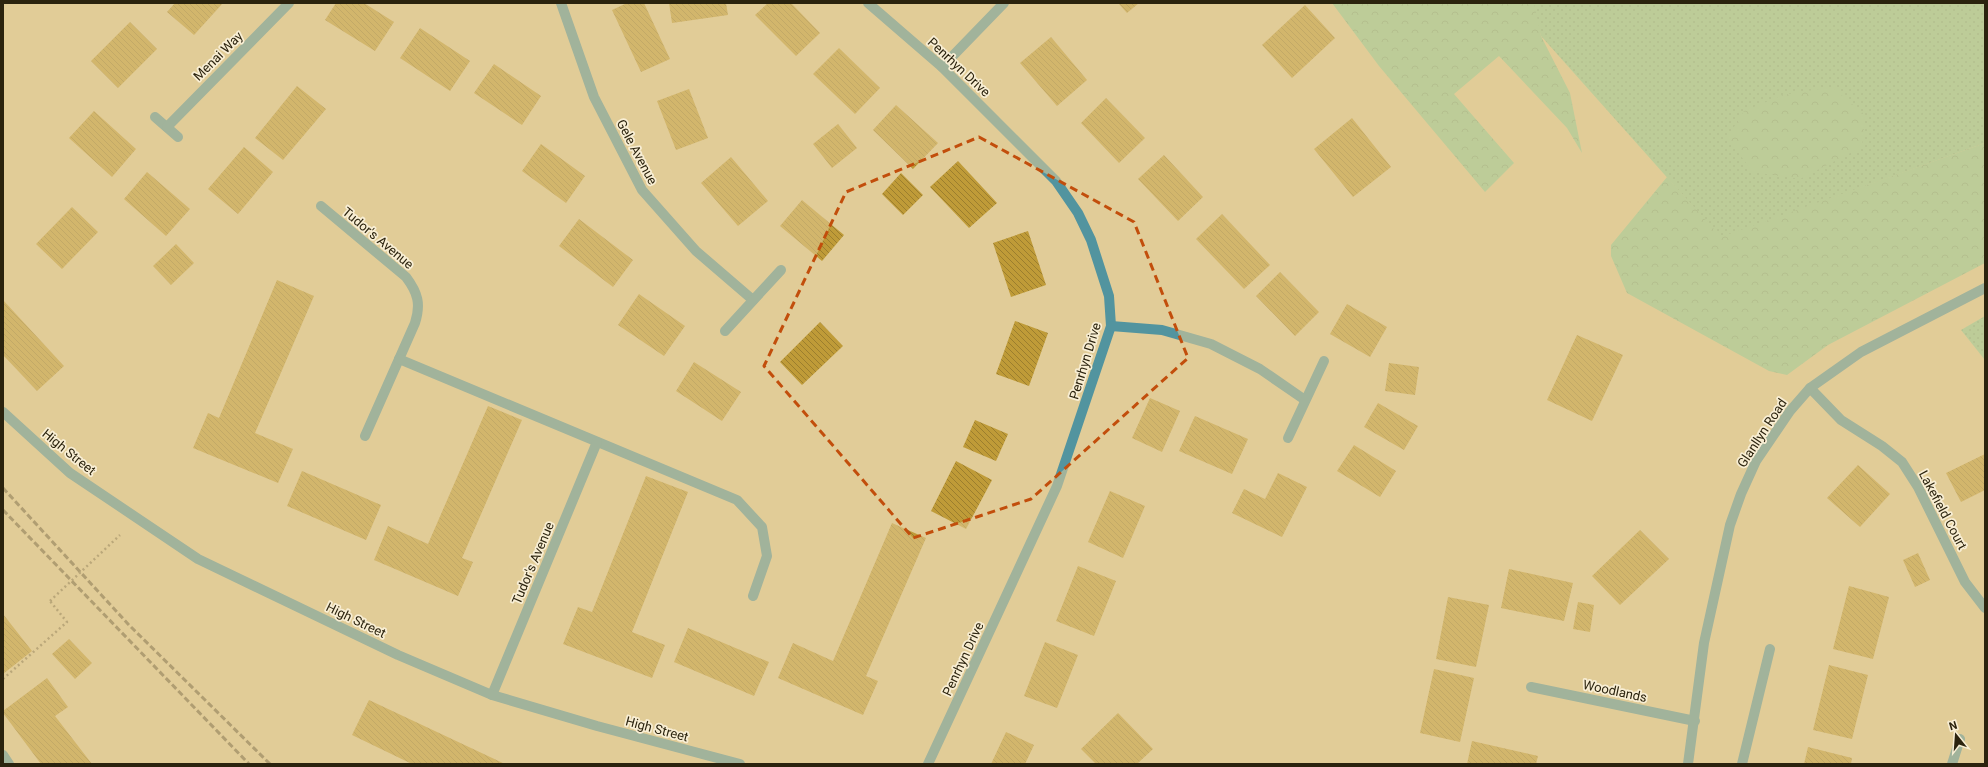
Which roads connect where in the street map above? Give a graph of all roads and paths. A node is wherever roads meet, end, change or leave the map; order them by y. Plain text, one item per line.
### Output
1 (288, 3) edge
2 (561, 3) edge
3 (868, 3) edge
4 (1004, 3) edge
5 (942, 67) junction
6 (155, 117) dead end
7 (167, 127) junction
8 (178, 137) dead end
9 (321, 206) dead end
10 (781, 270) dead end
11 (1985, 288) edge
12 (753, 300) junction
13 (1111, 326) junction
14 (725, 330) dead end
15 (399, 359) junction
16 (1324, 361) dead end
17 (1810, 388) junction
18 (1306, 400) junction
19 (3, 412) edge
20 (365, 436) dead end
21 (1288, 438) dead end
22 (597, 442) junction
23 (120, 535) dead end
24 (753, 596) dead end
25 (1985, 608) edge
26 (1770, 650) dead end
27 (3, 679) edge
28 (1531, 687) dead end
29 (492, 695) junction
30 (1694, 721) junction
31 (1960, 739) dead end
32 (3, 756) edge
33 (9, 764) edge
34 (740, 764) edge
35 (928, 764) edge
36 (1688, 764) edge
37 (1742, 764) edge
38 (1952, 764) edge

1 - 7 street, Menai Way
2 - 12 street, Gele Avenue
3 - 5 street, Penrhyn Drive
4 - 5 street
5 - 13 street, Penrhyn Drive
6 - 7 street
7 - 8 street
9 - 15 street, Tudor's Avenue
10 - 12 street
11 - 17 street, Glanllyn Road
12 - 14 street
13 - 18 street
13 - 35 street, Penrhyn Drive
15 - 20 street, Tudor's Avenue
15 - 22 street
16 - 18 street
17 - 25 street, Lakefield Court
17 - 30 street, Glanllyn Road
18 - 21 street
19 - 29 street, High Street
22 - 24 street
22 - 29 street, Tudor's Avenue
23 - 27 path, bridge
26 - 37 street
28 - 30 street, Woodlands
29 - 34 street, High Street
30 - 36 street, Glanllyn Road
31 - 38 street
32 - 33 street

